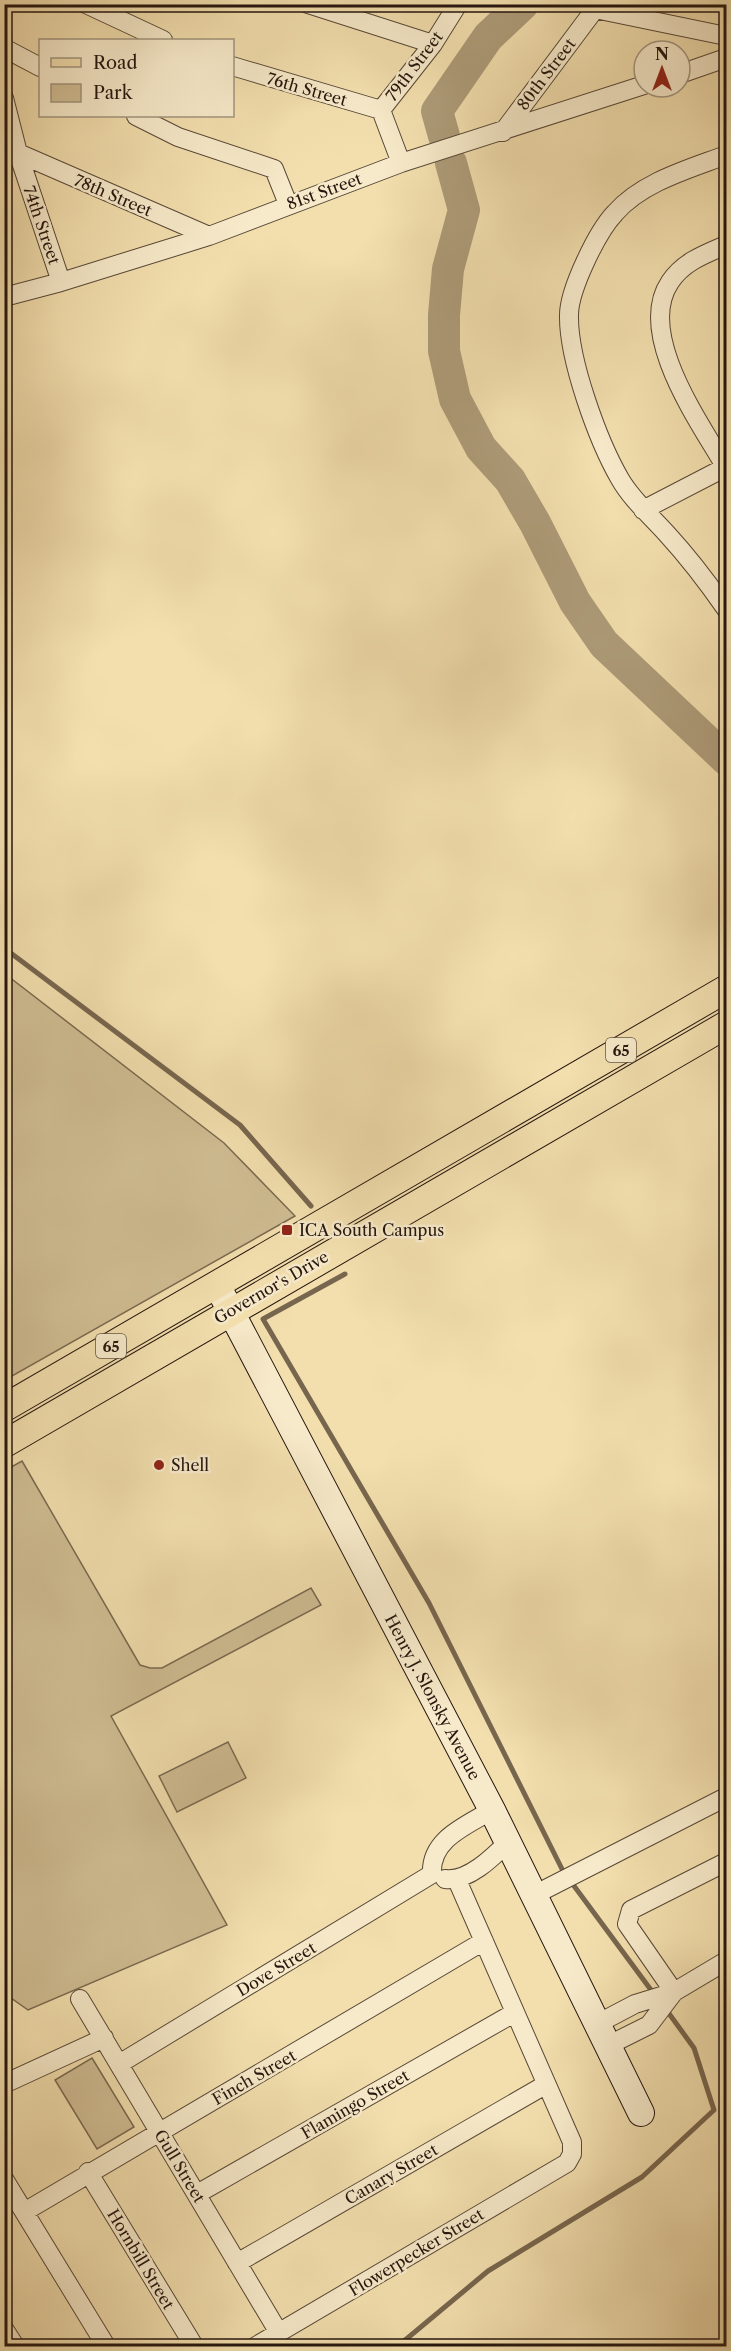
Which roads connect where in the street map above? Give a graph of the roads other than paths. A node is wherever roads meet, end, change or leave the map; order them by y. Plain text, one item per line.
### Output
1 (86, 4) edge
2 (308, 4) edge
3 (458, 4) edge
4 (726, 36) edge
5 (161, 39) edge
6 (433, 44) junction
7 (4, 48) edge
8 (726, 58) edge
9 (39, 66) edge
10 (234, 67) edge
11 (692, 70) edge
12 (632, 90) edge
13 (4, 98) edge
14 (381, 110) junction
15 (138, 117) edge
16 (503, 132) junction
17 (18, 153) junction
18 (726, 155) edge
19 (401, 163) junction
20 (288, 204) junction
21 (209, 236) junction
22 (726, 245) edge
23 (61, 282) junction
24 (4, 297) edge
25 (726, 468) edge
26 (643, 510) junction
27 (726, 609) edge
28 (726, 989) edge
29 (726, 1025) edge
30 (217, 1285) junction
31 (231, 1311) junction
32 (4, 1408) edge
33 (4, 1444) edge
34 (726, 1797) edge
35 (492, 1810) junction
36 (508, 1842) junction
37 (726, 1862) edge
38 (432, 1874) junction
39 (457, 1880) junction
40 (534, 1895) junction
41 (484, 1941) junction
42 (726, 1961) edge
43 (674, 1992) junction
44 (80, 1999) dead end
45 (514, 2013) junction
46 (602, 2035) junction
47 (104, 2038) junction
48 (119, 2064) junction
49 (4, 2084) edge
50 (545, 2085) junction
51 (641, 2113) dead end
52 (160, 2132) junction
53 (88, 2172) junction
54 (4, 2179) edge
55 (197, 2194) junction
56 (24, 2212) junction
57 (237, 2263) junction
58 (4, 2329) edge
59 (279, 2333) junction
60 (15, 2346) edge
61 (106, 2346) edge
62 (194, 2346) edge
63 (256, 2346) edge

1 - 5 street
2 - 6 street
3 - 6 street, 79th Street
4 - 16 street, 80th Street
6 - 14 street, 79th Street
7 - 9 street
8 - 11 street
10 - 14 street, 76th Street
12 - 16 street, 81st Street
13 - 17 street, 74th Street
14 - 19 street, 79th Street
15 - 20 street
16 - 19 street, 81st Street
17 - 21 street, 78th Street
17 - 23 street, 74th Street
18 - 26 street
19 - 20 street, 81st Street
20 - 21 street, 81st Street
21 - 23 street, 81st Street
22 - 25 street
23 - 24 street, 81st Street
25 - 26 street
26 - 27 street
28 - 30 main road, Governor's Drive / 65
29 - 31 main road, Governor's Drive / 65
30 - 31 street, Henry J. Slonsky Avenue
30 - 32 main road, Governor's Drive / 65
31 - 33 main road, Governor's Drive / 65
31 - 35 street, Henry J. Slonsky Avenue
34 - 40 street
35 - 36 street, Henry J. Slonsky Avenue
35 - 38 street
36 - 39 street
36 - 40 street, Henry J. Slonsky Avenue
37 - 43 street
38 - 39 street
38 - 48 street, Dove Street
39 - 41 street
40 - 46 street, Henry J. Slonsky Avenue
41 - 45 street
41 - 52 street, Finch Street
42 - 43 street
43 - 46 street
43 - 46 street
44 - 47 street, Gull Street
45 - 50 street
45 - 55 street, Flamingo Street
46 - 51 street, Henry J. Slonsky Avenue
47 - 48 street, Gull Street
47 - 49 street
48 - 52 street, Gull Street
50 - 57 street, Canary Street
50 - 59 street, Flowerpecker Street
52 - 53 street, Finch Street
52 - 55 street, Gull Street
53 - 56 street, Finch Street
53 - 62 street, Hornbill Street
54 - 56 street
55 - 57 street, Gull Street
56 - 61 street
57 - 59 street, Gull Street
58 - 60 street
59 - 63 street, Flowerpecker Street

